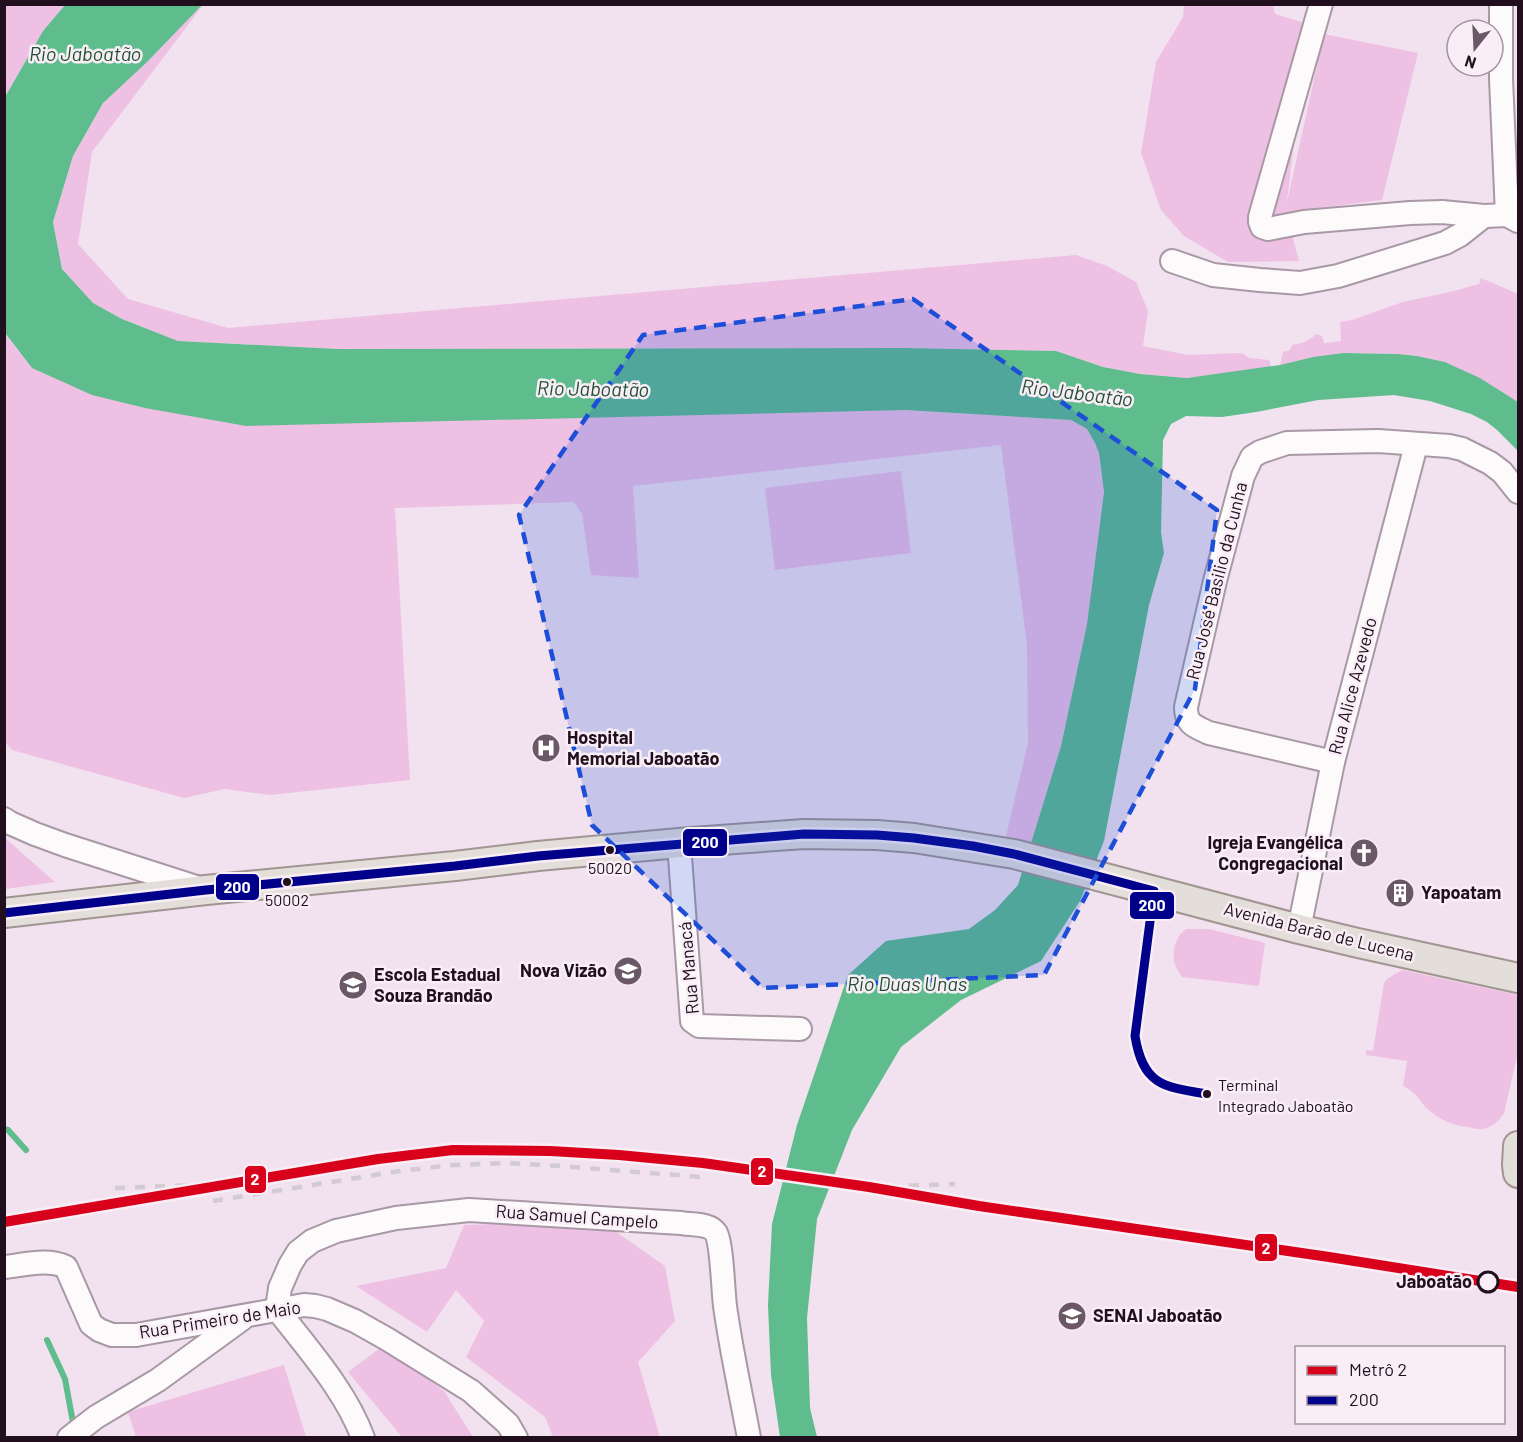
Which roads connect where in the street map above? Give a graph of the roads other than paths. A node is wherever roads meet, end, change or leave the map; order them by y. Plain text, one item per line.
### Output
1 (1322, 4) edge
2 (1501, 4) edge
3 (1503, 217) edge
4 (1172, 261) dead end
5 (1416, 445) junction
6 (1518, 492) edge
7 (1334, 762) junction
8 (4, 819) edge
9 (679, 843) junction
10 (206, 890) junction
11 (4, 913) edge
12 (1299, 929) junction
13 (1518, 978) edge
14 (800, 1029) dead end
15 (1518, 1146) edge
16 (1518, 1173) edge
17 (4, 1268) edge
18 (277, 1309) junction
19 (248, 1314) junction
20 (69, 1437) edge
21 (363, 1437) edge
22 (516, 1437) edge
23 (749, 1437) edge

1 - 3 street
2 - 3 street
3 - 4 street
5 - 6 street
5 - 7 street, Rua Alice Azevedo
5 - 7 street, Rua José Basilio da Cunha
7 - 12 street, Rua Alice Azevedo
8 - 10 street
9 - 10 main road, Avenida Barão de Lucena
9 - 12 main road, Avenida Barão de Lucena
9 - 14 street, Rua Manacá
10 - 11 main road, Avenida Barão de Lucena
12 - 13 main road, Avenida Barão de Lucena
15 - 16 main road
17 - 19 street, Rua Primeiro de Maio
18 - 19 street, Rua Primeiro de Maio
18 - 21 street
18 - 22 street, Rua Primeiro de Maio
18 - 23 street, Rua Samuel Campelo
19 - 20 street

